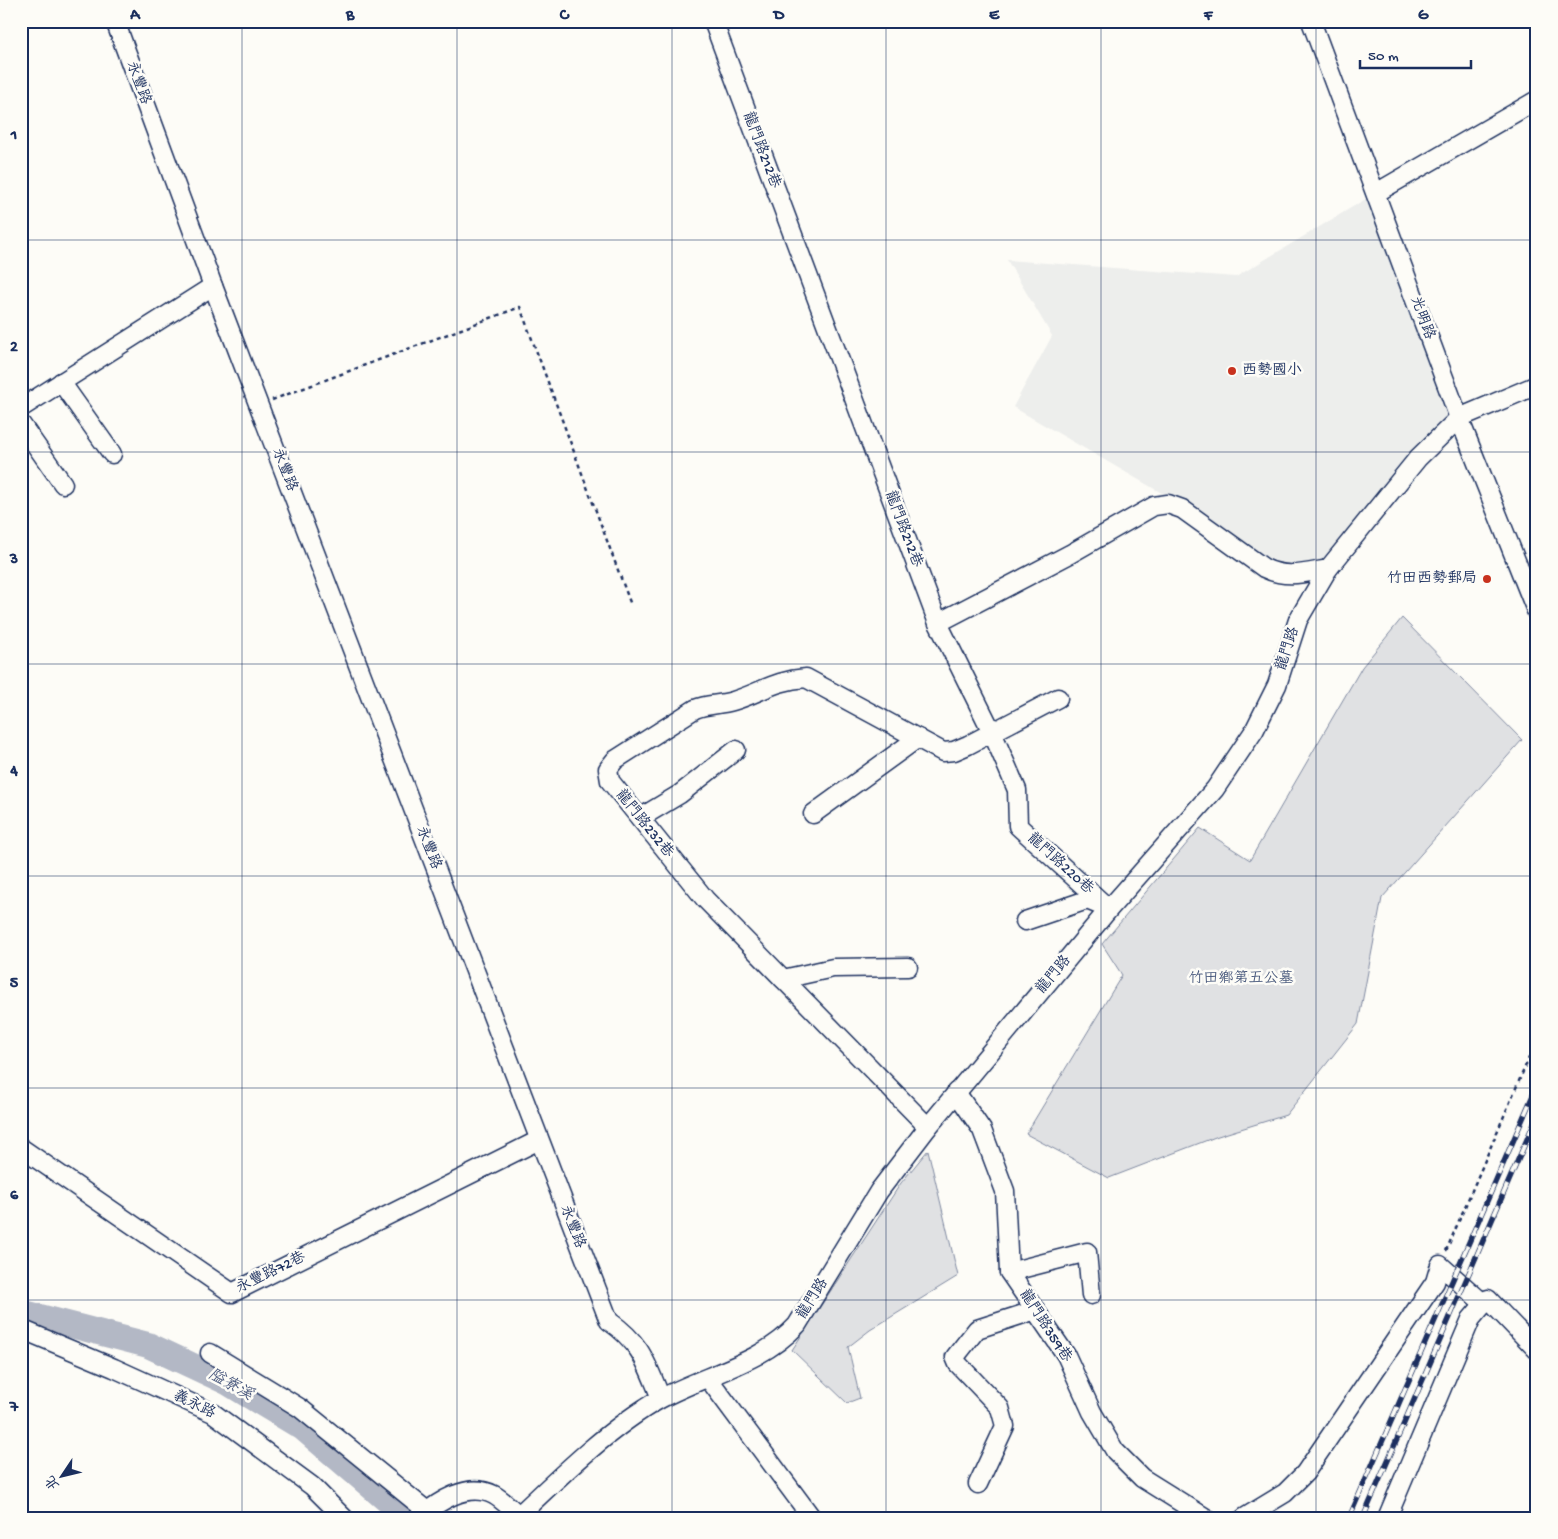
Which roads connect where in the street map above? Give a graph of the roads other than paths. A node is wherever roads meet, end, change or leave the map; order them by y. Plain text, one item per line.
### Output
1 (115, 21) edge
2 (713, 21) edge
3 (1311, 21) edge
4 (1537, 100) edge
5 (1376, 193) junction
6 (213, 286) junction
7 (61, 382) junction
8 (1537, 385) edge
9 (21, 408) edge
10 (1459, 418) junction
11 (21, 424) edge
12 (112, 454) dead end
13 (63, 484) dead end
14 (1328, 570) junction
15 (1537, 613) edge
16 (938, 623) junction
17 (1058, 698) dead end
18 (992, 732) junction
19 (918, 738) junction
20 (736, 750) dead end
21 (813, 814) dead end
22 (640, 818) junction
23 (1110, 909) junction
24 (1026, 921) dead end
25 (908, 967) dead end
26 (783, 979) junction
27 (956, 1092) junction
28 (928, 1127) junction
29 (539, 1140) junction
30 (21, 1148) edge
31 (1009, 1272) junction
32 (1091, 1295) dead end
33 (1483, 1303) junction
34 (1036, 1310) junction
35 (21, 1329) edge
36 (1537, 1350) edge
37 (210, 1352) dead end
38 (708, 1378) junction
39 (661, 1398) junction
40 (978, 1484) dead end
41 (424, 1516) edge
42 (517, 1516) edge
43 (344, 1518) edge
44 (812, 1518) edge
45 (1206, 1518) edge
46 (1244, 1518) edge
47 (1387, 1518) edge

1 - 6 street, 永豐路
2 - 16 street, 龍門路212巷
3 - 5 street, 光明路
4 - 5 street
5 - 10 street, 光明路
6 - 7 street
6 - 29 street, 永豐路
7 - 9 street
7 - 12 street
8 - 10 street, 龍門路
10 - 14 street, 龍門路
10 - 15 street, 光明路
11 - 13 street
14 - 16 street
14 - 23 street, 龍門路
16 - 18 street, 龍門路220巷
17 - 18 street
18 - 19 street
18 - 23 street, 龍門路220巷
19 - 21 street
19 - 22 street, 龍門路232巷
20 - 22 street
22 - 26 street, 龍門路232巷
23 - 24 street
23 - 27 street, 龍門路
25 - 26 street
26 - 28 street, 龍門路232巷
27 - 28 street, 龍門路
27 - 31 street
28 - 38 street, 龍門路
29 - 30 street, 永豐路72巷
29 - 39 street, 永豐路
31 - 32 street
31 - 34 street, 龍門路359巷
33 - 36 street
33 - 46 street
33 - 47 street
34 - 40 street
34 - 45 street, 龍門路359巷
35 - 43 street, 義永路
37 - 41 street
38 - 39 street, 龍門路
38 - 44 street
39 - 42 street, 龍門路
41 - 42 street

